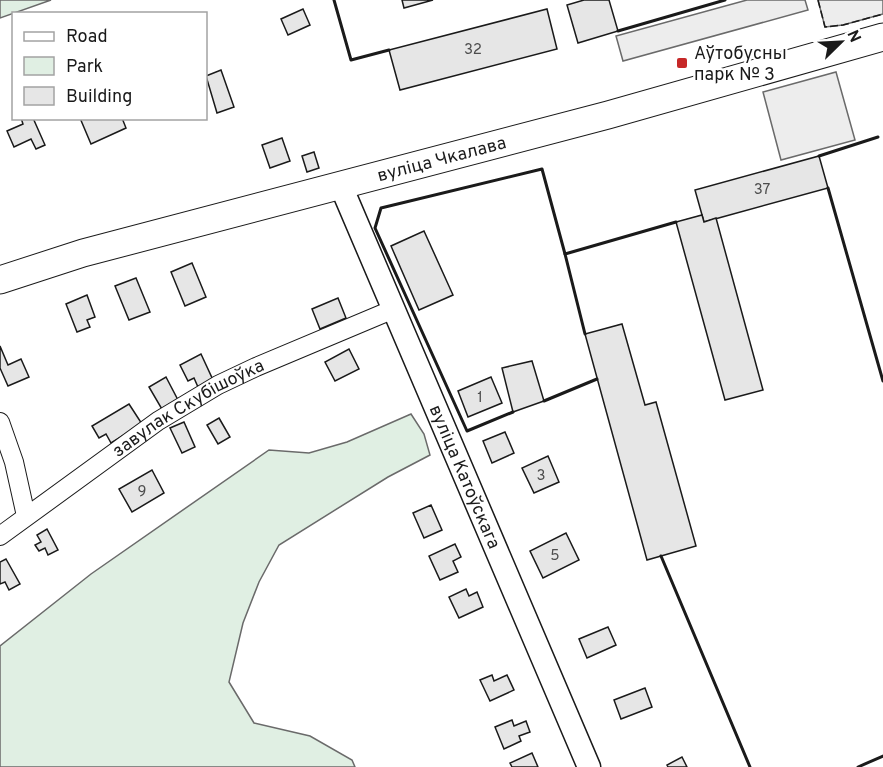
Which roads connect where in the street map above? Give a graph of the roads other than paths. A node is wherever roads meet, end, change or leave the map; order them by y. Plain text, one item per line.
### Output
1 (883, 37) edge
2 (341, 186) junction
3 (0, 280) edge
4 (394, 309) junction
5 (0, 422) edge
6 (26, 516) junction
7 (0, 536) edge
8 (589, 767) edge

1 - 2 highway, вуліца Чкалава
2 - 3 highway, вуліца Чкалава
2 - 4 main road, вуліца Катоўскага
4 - 6 street, завулак Скубішоўка
4 - 8 main road, вуліца Катоўскага
5 - 6 street
6 - 7 street, завулак Скубішоўка

